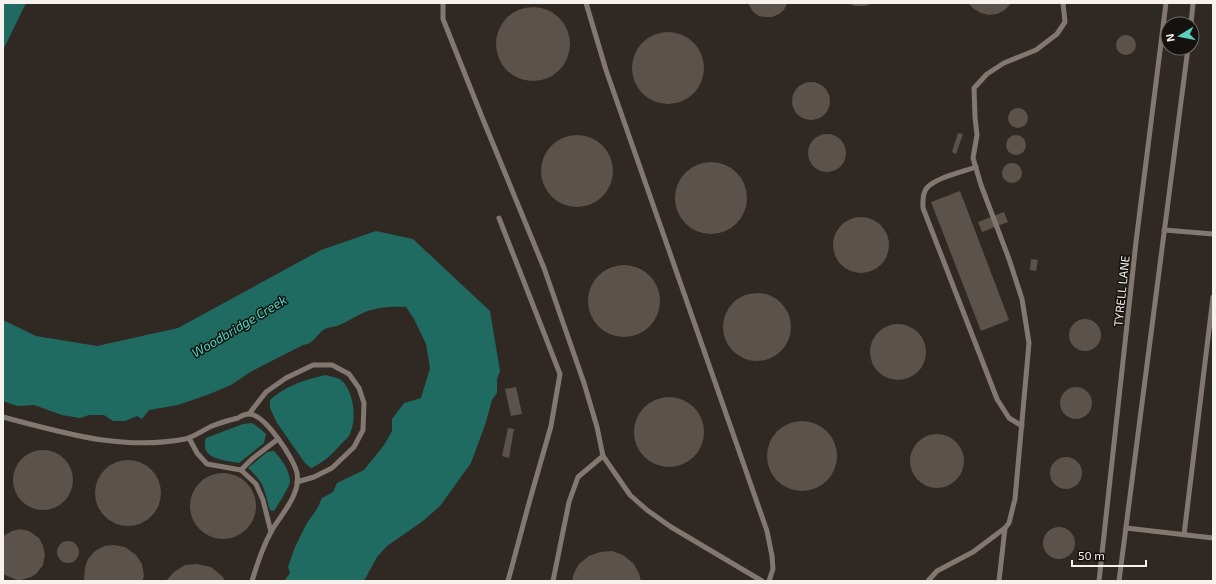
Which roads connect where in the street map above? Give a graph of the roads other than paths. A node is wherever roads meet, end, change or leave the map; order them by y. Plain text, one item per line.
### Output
1 (443, 3) edge
2 (586, 3) edge
3 (1062, 3) edge
4 (1166, 3) edge
5 (1193, 3) edge
6 (1192, 16) edge
7 (1187, 56) edge
8 (976, 167) junction
9 (499, 218) dead end
10 (1164, 230) junction
11 (1213, 234) edge
12 (1213, 297) edge
13 (249, 414) junction
14 (3, 417) edge
15 (1022, 426) junction
16 (189, 438) junction
17 (278, 439) junction
18 (603, 456) junction
19 (241, 470) junction
20 (297, 482) junction
21 (1005, 528) junction
22 (1126, 528) junction
23 (271, 532) junction
24 (1184, 535) junction
25 (1213, 538) edge
26 (1100, 579) edge
27 (252, 581) edge
28 (508, 581) edge
29 (553, 581) edge
30 (762, 581) edge
31 (769, 581) edge
32 (928, 581) edge
33 (999, 581) edge
34 (1095, 581) edge
35 (1119, 581) edge

1 - 18 lane
2 - 31 lane
3 - 8 lane
4 - 26 lane, TYRELL LANE
5 - 6 lane
7 - 10 lane
8 - 15 lane
8 - 15 lane
9 - 28 lane
10 - 11 lane
10 - 22 lane
12 - 24 lane
13 - 16 lane
13 - 17 lane
13 - 20 lane
14 - 16 lane
15 - 21 lane
16 - 19 lane
17 - 19 lane
17 - 20 lane
18 - 29 lane
18 - 30 lane
19 - 23 lane
20 - 23 lane
21 - 32 lane
21 - 33 lane
22 - 24 lane
22 - 35 lane
23 - 27 lane
24 - 25 lane
26 - 34 lane

